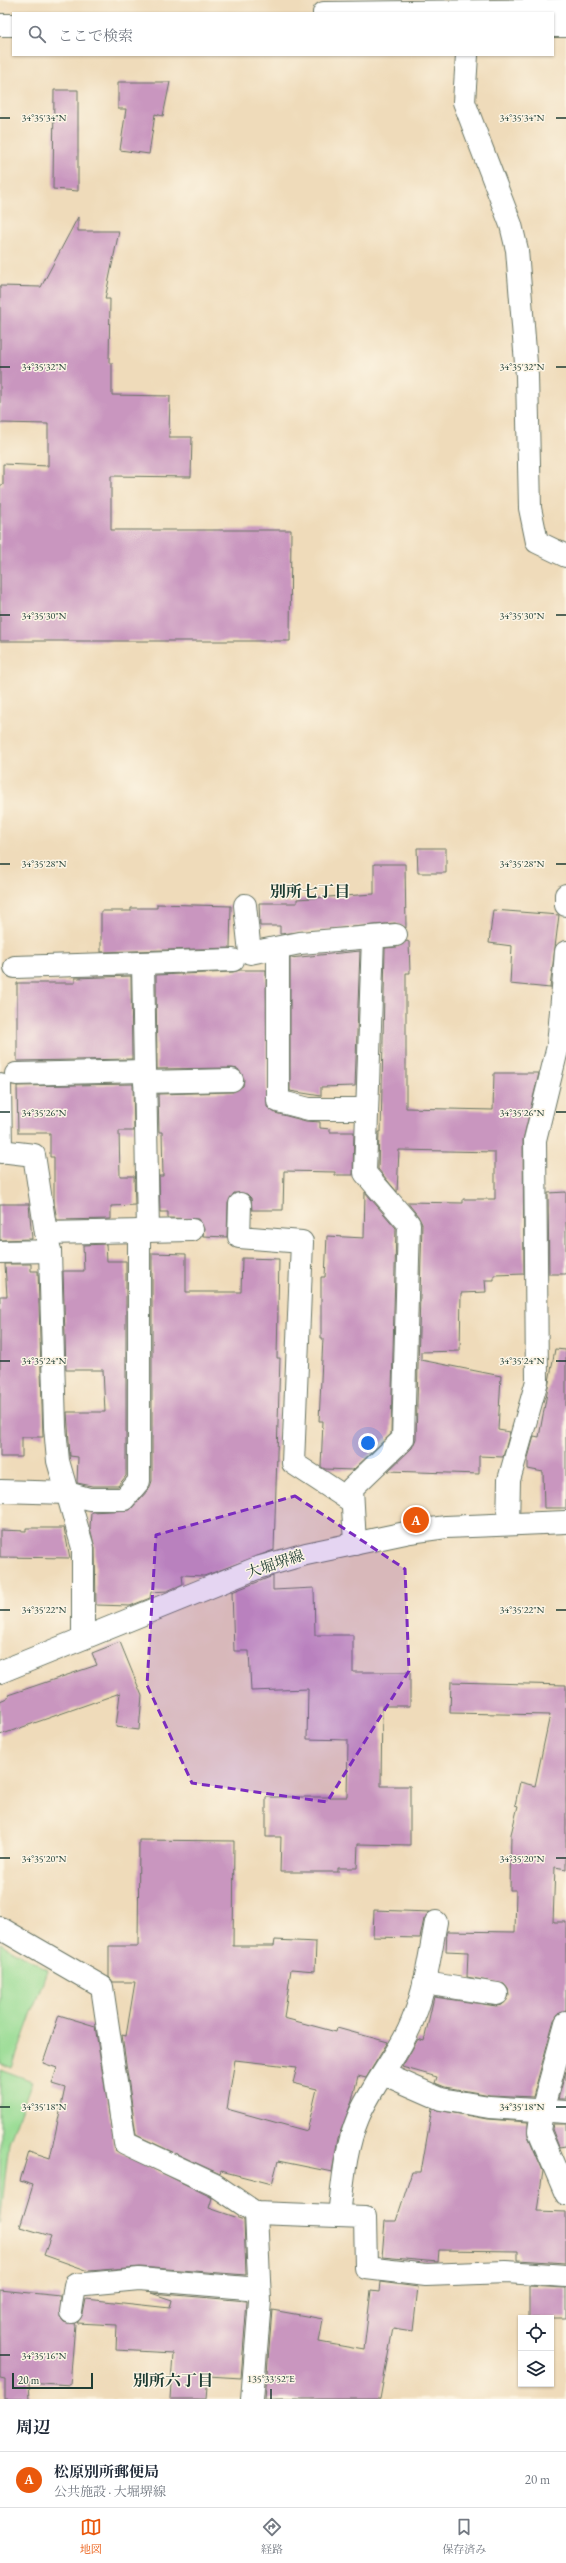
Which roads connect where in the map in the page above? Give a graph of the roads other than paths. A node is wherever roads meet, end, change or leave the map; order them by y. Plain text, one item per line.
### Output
1 (566, 10) edge
2 (471, 11) edge
3 (398, 12) edge
4 (0, 20) edge
5 (12, 20) edge
6 (0, 25) edge
7 (12, 25) edge
8 (554, 26) edge
9 (566, 26) edge
10 (468, 56) edge
11 (566, 556) edge
12 (566, 895) edge
13 (245, 905) dead end
14 (566, 905) edge
15 (396, 935) dead end
16 (373, 937) junction
17 (278, 949) junction
18 (566, 952) edge
19 (233, 960) dead end
20 (143, 963) junction
21 (15, 967) dead end
22 (562, 1047) edge
23 (145, 1077) junction
24 (8, 1079) edge
25 (232, 1080) dead end
26 (366, 1109) junction
27 (1, 1151) edge
28 (240, 1204) dead end
29 (192, 1230) dead end
30 (143, 1231) junction
31 (48, 1242) junction
32 (0, 1252) edge
33 (0, 1491) edge
34 (68, 1493) junction
35 (351, 1501) junction
36 (566, 1522) edge
37 (508, 1524) junction
38 (355, 1544) junction
39 (83, 1638) junction
40 (0, 1672) edge
41 (436, 1922) dead end
42 (0, 1928) edge
43 (424, 1983) junction
44 (497, 1994) dead end
45 (566, 2023) edge
46 (384, 2074) junction
47 (542, 2111) junction
48 (566, 2112) edge
49 (566, 2194) edge
50 (256, 2213) junction
51 (339, 2216) junction
52 (566, 2276) edge
53 (259, 2289) junction
54 (71, 2312) dead end
55 (252, 2399) edge

1 - 2 main road
2 - 3 main road
4 - 5 main road
6 - 7 main road
8 - 9 main road
10 - 11 main road
12 - 14 main road
13 - 17 main road
15 - 16 main road
16 - 17 main road
16 - 26 main road
17 - 26 main road
18 - 22 main road
19 - 20 main road
20 - 21 main road
20 - 23 main road
22 - 37 main road
23 - 24 main road
23 - 25 main road
23 - 30 main road
24 - 27 main road
26 - 35 main road
27 - 31 main road
28 - 35 main road
29 - 30 main road
30 - 31 main road
30 - 34 main road
31 - 32 main road
31 - 34 main road
33 - 34 main road
34 - 39 main road
35 - 38 main road
36 - 37 main road, 大堀堺線
37 - 38 main road, 大堀堺線
38 - 39 main road, 大堀堺線
39 - 40 main road, 大堀堺線
41 - 43 main road
42 - 50 main road
43 - 44 main road
43 - 46 main road
45 - 47 main road
46 - 47 main road
46 - 51 main road
47 - 48 main road
47 - 49 main road
50 - 51 main road
50 - 53 main road
51 - 52 main road
53 - 54 main road
53 - 55 main road

